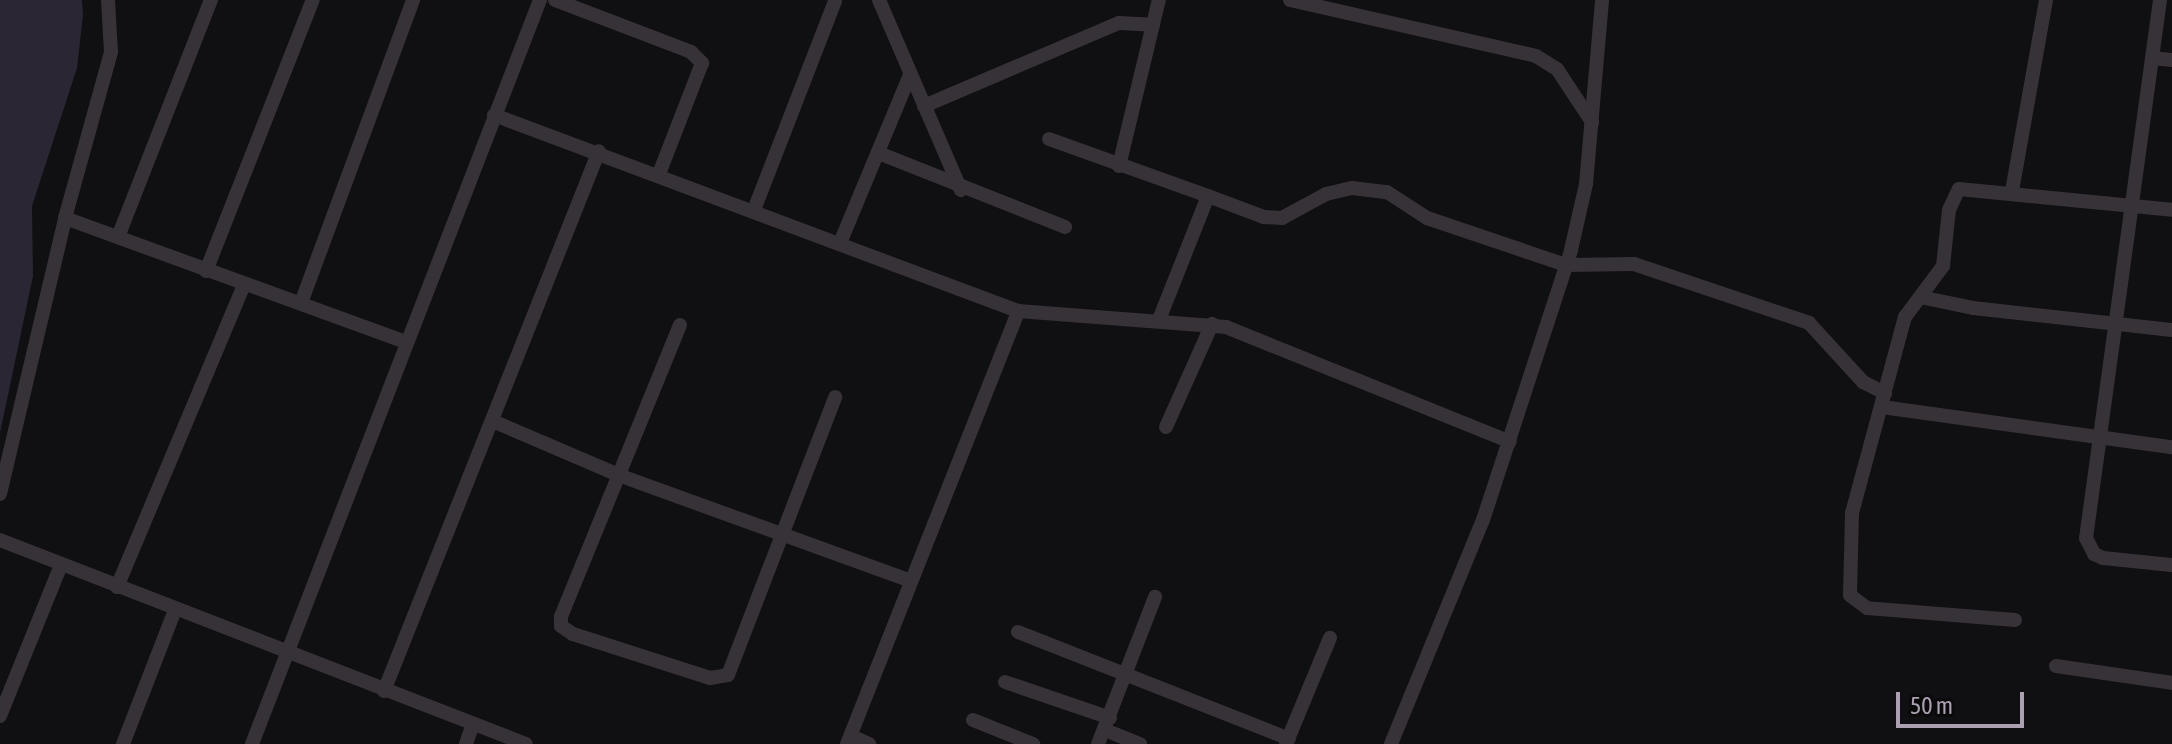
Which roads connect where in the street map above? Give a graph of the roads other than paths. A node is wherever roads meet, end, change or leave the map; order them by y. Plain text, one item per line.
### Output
1 (108, 0) edge
2 (211, 0) edge
3 (313, 0) edge
4 (413, 0) edge
5 (540, 0) edge
6 (555, 0) edge
7 (837, 0) edge
8 (879, 0) edge
9 (1159, 0) edge
10 (1290, 0) edge
11 (1602, 0) edge
12 (2160, 0) edge
13 (2041, 1) edge
14 (1153, 25) junction
15 (2152, 58) junction
16 (2172, 60) edge
17 (910, 75) junction
18 (924, 106) junction
19 (494, 115) junction
20 (1592, 122) junction
21 (1049, 139) dead end
22 (599, 151) junction
23 (881, 154) junction
24 (1119, 166) junction
25 (659, 174) junction
26 (961, 190) junction
27 (2012, 191) junction
28 (1208, 196) junction
29 (2134, 205) junction
30 (754, 210) junction
31 (2172, 210) edge
32 (65, 218) junction
33 (1065, 227) dead end
34 (118, 237) junction
35 (840, 243) junction
36 (1566, 265) junction
37 (206, 271) junction
38 (244, 285) junction
39 (1920, 297) junction
40 (301, 303) junction
41 (1018, 311) junction
42 (1159, 320) junction
43 (1212, 324) junction
44 (2118, 324) junction
45 (680, 325) dead end
46 (2172, 330) edge
47 (406, 342) junction
48 (835, 397) dead end
49 (1884, 400) junction
50 (495, 422) junction
51 (1166, 427) dead end
52 (2102, 439) junction
53 (1510, 442) junction
54 (2172, 447) edge
55 (621, 476) junction
56 (0, 494) edge
57 (780, 535) junction
58 (0, 540) edge
59 (61, 565) junction
60 (2172, 565) edge
61 (909, 580) junction
62 (117, 587) junction
63 (1155, 597) dead end
64 (175, 610) junction
65 (2015, 620) dead end
66 (1018, 632) dead end
67 (1330, 638) dead end
68 (288, 655) junction
69 (2056, 666) dead end
70 (1127, 674) junction
71 (1005, 682) dead end
72 (2172, 683) edge
73 (5, 691) edge
74 (384, 691) junction
75 (0, 716) edge
76 (973, 720) dead end
77 (473, 724) junction
78 (1108, 724) junction
79 (849, 740) edge
80 (1288, 741) edge
81 (123, 744) edge
82 (252, 744) edge
83 (466, 744) edge
84 (526, 744) edge
85 (869, 744) edge
86 (1033, 744) edge
87 (1098, 744) edge
88 (1140, 744) edge
89 (1391, 744) edge

1 - 32 street
2 - 34 street
3 - 37 street
4 - 40 street
5 - 19 street
6 - 25 street
7 - 30 street
8 - 17 street
9 - 14 street
10 - 20 street
11 - 20 street
12 - 15 street
13 - 27 street
14 - 18 street
14 - 24 street
15 - 16 street
15 - 29 street
17 - 18 street
17 - 23 street
18 - 26 street
19 - 22 street
19 - 47 street
20 - 36 street
21 - 24 street
22 - 25 street
22 - 50 street
23 - 26 street
23 - 35 street
24 - 28 street
25 - 30 street
26 - 33 street
27 - 29 street
27 - 39 street
28 - 36 street
28 - 42 street
29 - 31 street
29 - 44 street
30 - 35 street
32 - 34 street
32 - 56 street
34 - 37 street
35 - 41 street
36 - 49 street
36 - 53 street
37 - 38 street
38 - 40 street
38 - 62 street
39 - 44 street
39 - 49 street
40 - 47 street
41 - 42 street
41 - 61 street
42 - 43 street
43 - 51 street
43 - 53 street
44 - 46 street
44 - 52 street
45 - 55 street
47 - 68 street
48 - 57 street
49 - 52 street
49 - 65 street
50 - 55 street
50 - 74 street
52 - 54 street
52 - 60 street
53 - 89 street
55 - 57 street
55 - 57 street
57 - 61 street
58 - 59 street
59 - 62 street
59 - 73 street
61 - 79 street
62 - 64 street
63 - 70 street
64 - 68 street
64 - 81 street
66 - 70 street
67 - 80 street
68 - 74 street
68 - 82 street
69 - 72 street
70 - 78 street
70 - 80 street
71 - 78 street
73 - 75 street
74 - 77 street
76 - 86 street
77 - 83 street
77 - 84 street
78 - 87 street
78 - 88 street
79 - 85 street

